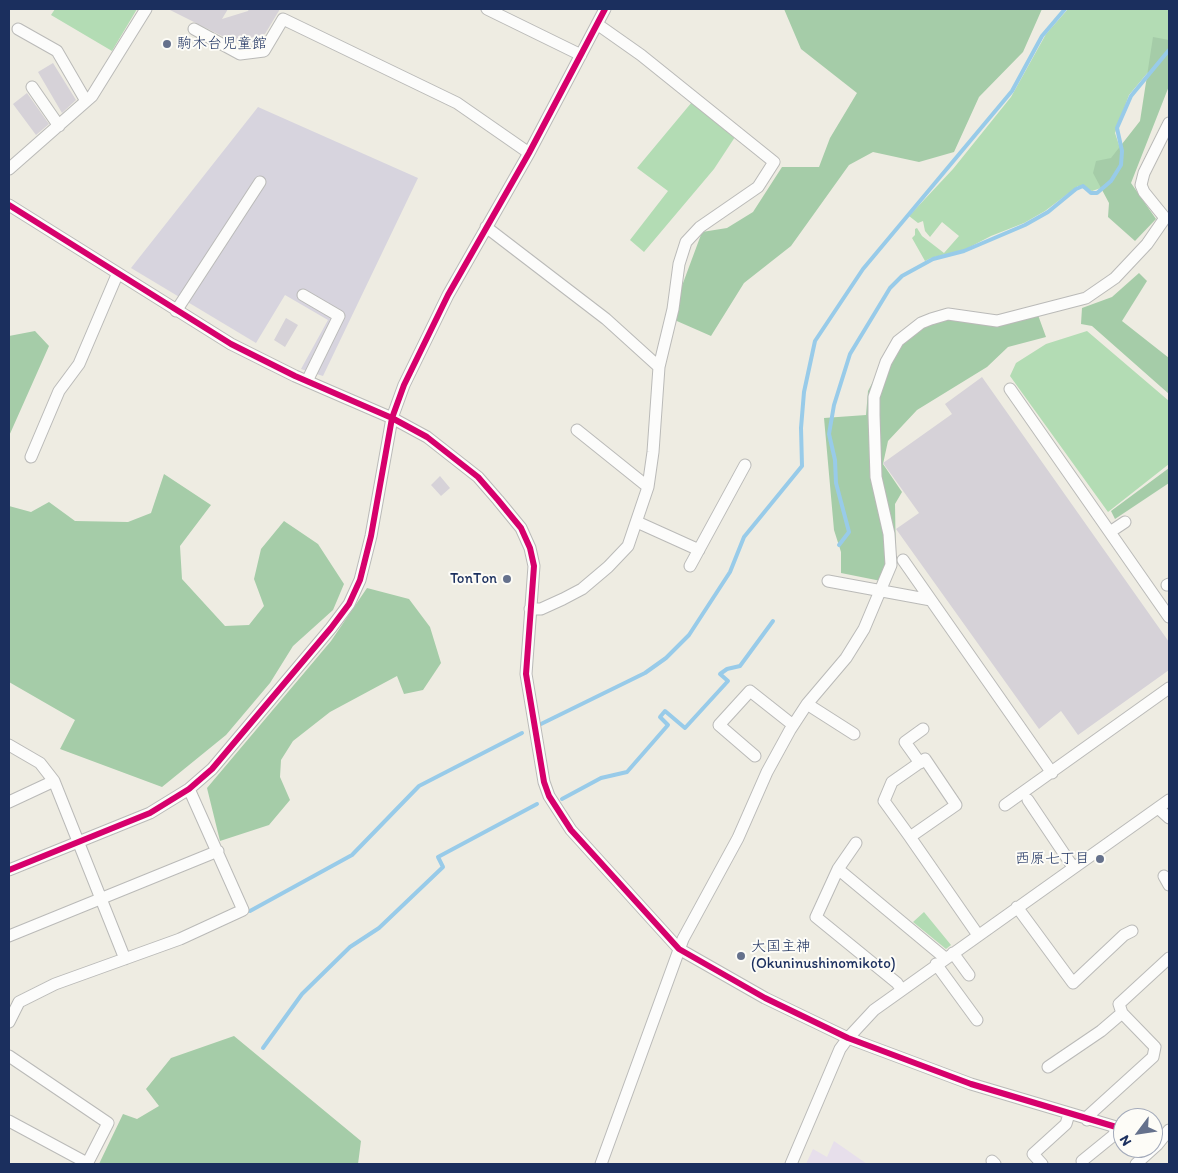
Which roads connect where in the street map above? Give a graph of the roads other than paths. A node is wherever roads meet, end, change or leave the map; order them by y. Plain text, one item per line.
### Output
1 (146, 9) edge
2 (487, 9) edge
3 (605, 9) edge
4 (286, 14) edge
5 (597, 24) junction
6 (194, 28) dead end
7 (18, 29) dead end
8 (581, 55) junction
9 (32, 87) dead end
10 (86, 101) junction
11 (1169, 123) edge
12 (59, 126) junction
13 (529, 153) junction
14 (9, 169) edge
15 (260, 182) dead end
16 (9, 205) edge
17 (486, 227) junction
18 (117, 275) junction
19 (303, 295) dead end
20 (176, 310) junction
21 (659, 367) junction
22 (307, 381) junction
23 (1010, 389) dead end
24 (392, 418) junction
25 (577, 430) dead end
26 (31, 457) dead end
27 (745, 465) dead end
28 (648, 487) junction
29 (637, 522) junction
30 (1125, 522) dead end
31 (1110, 532) junction
32 (699, 550) junction
33 (903, 560) dead end
34 (690, 566) dead end
35 (828, 580) dead end
36 (880, 590) junction
37 (931, 600) junction
38 (530, 609) junction
39 (1169, 617) edge
40 (1169, 688) edge
41 (807, 704) junction
42 (793, 724) junction
43 (923, 729) dead end
44 (854, 734) dead end
45 (9, 745) edge
46 (755, 756) dead end
47 (920, 763) junction
48 (1052, 772) junction
49 (54, 781) junction
50 (190, 790) junction
51 (1028, 800) dead end
52 (1169, 800) edge
53 (9, 802) edge
54 (1005, 805) dead end
55 (1158, 808) junction
56 (1169, 818) edge
57 (910, 838) junction
58 (78, 841) junction
59 (856, 843) dead end
60 (218, 852) junction
61 (1073, 868) junction
62 (838, 869) junction
63 (9, 870) edge
64 (102, 899) junction
65 (1017, 907) junction
66 (1132, 931) dead end
67 (978, 935) junction
68 (9, 936) edge
69 (679, 949) junction
70 (945, 958) junction
71 (1169, 958) edge
72 (126, 959) junction
73 (969, 975) dead end
74 (901, 989) junction
75 (14, 999) edge
76 (1122, 1013) junction
77 (977, 1020) dead end
78 (9, 1022) edge
79 (848, 1038) junction
80 (9, 1056) edge
81 (1048, 1067) dead end
82 (1068, 1114) junction
83 (9, 1120) edge
84 (1087, 1120) junction
85 (1113, 1126) edge
86 (1113, 1136) edge
87 (1082, 1161) dead end
88 (87, 1164) edge
89 (602, 1164) edge
90 (791, 1164) edge
91 (1042, 1164) edge

1 - 10 street
2 - 8 street
3 - 5 street
4 - 6 street
4 - 13 street
5 - 8 street
5 - 21 street
7 - 10 street
8 - 13 street
9 - 12 street
10 - 12 street
11 - 36 street
12 - 14 street
13 - 17 street
15 - 20 street
16 - 18 street
17 - 21 street
17 - 24 street
18 - 20 street
18 - 26 street
19 - 22 street
20 - 22 street
21 - 28 street
22 - 24 street
23 - 31 street
24 - 38 street
24 - 50 street
25 - 28 street
27 - 32 street
28 - 29 street
29 - 32 street
29 - 38 street
30 - 31 street
31 - 39 street
32 - 34 street
33 - 37 street
35 - 36 street
36 - 37 street
36 - 41 street
37 - 48 street
38 - 69 street
40 - 48 street
41 - 42 street
41 - 44 street
42 - 46 street
42 - 69 street
43 - 47 street
45 - 49 street
47 - 57 street
47 - 57 street
48 - 54 street
49 - 53 street
49 - 58 street
50 - 58 street
50 - 60 street
51 - 61 street
52 - 55 street
55 - 56 street
55 - 61 street
57 - 67 street
58 - 63 street
58 - 64 street
59 - 62 street
60 - 64 street
60 - 72 street
61 - 65 street
62 - 70 street
62 - 74 street
64 - 68 street
64 - 72 street
65 - 66 street
65 - 67 street
67 - 70 street
69 - 79 street
69 - 89 street
70 - 73 street
70 - 74 street
70 - 77 street
71 - 76 street
72 - 75 street
74 - 79 street
75 - 78 street
76 - 81 street
76 - 84 street
79 - 82 street
79 - 90 street
80 - 88 street
82 - 84 street
82 - 91 street
83 - 88 street
84 - 85 street
86 - 87 street

